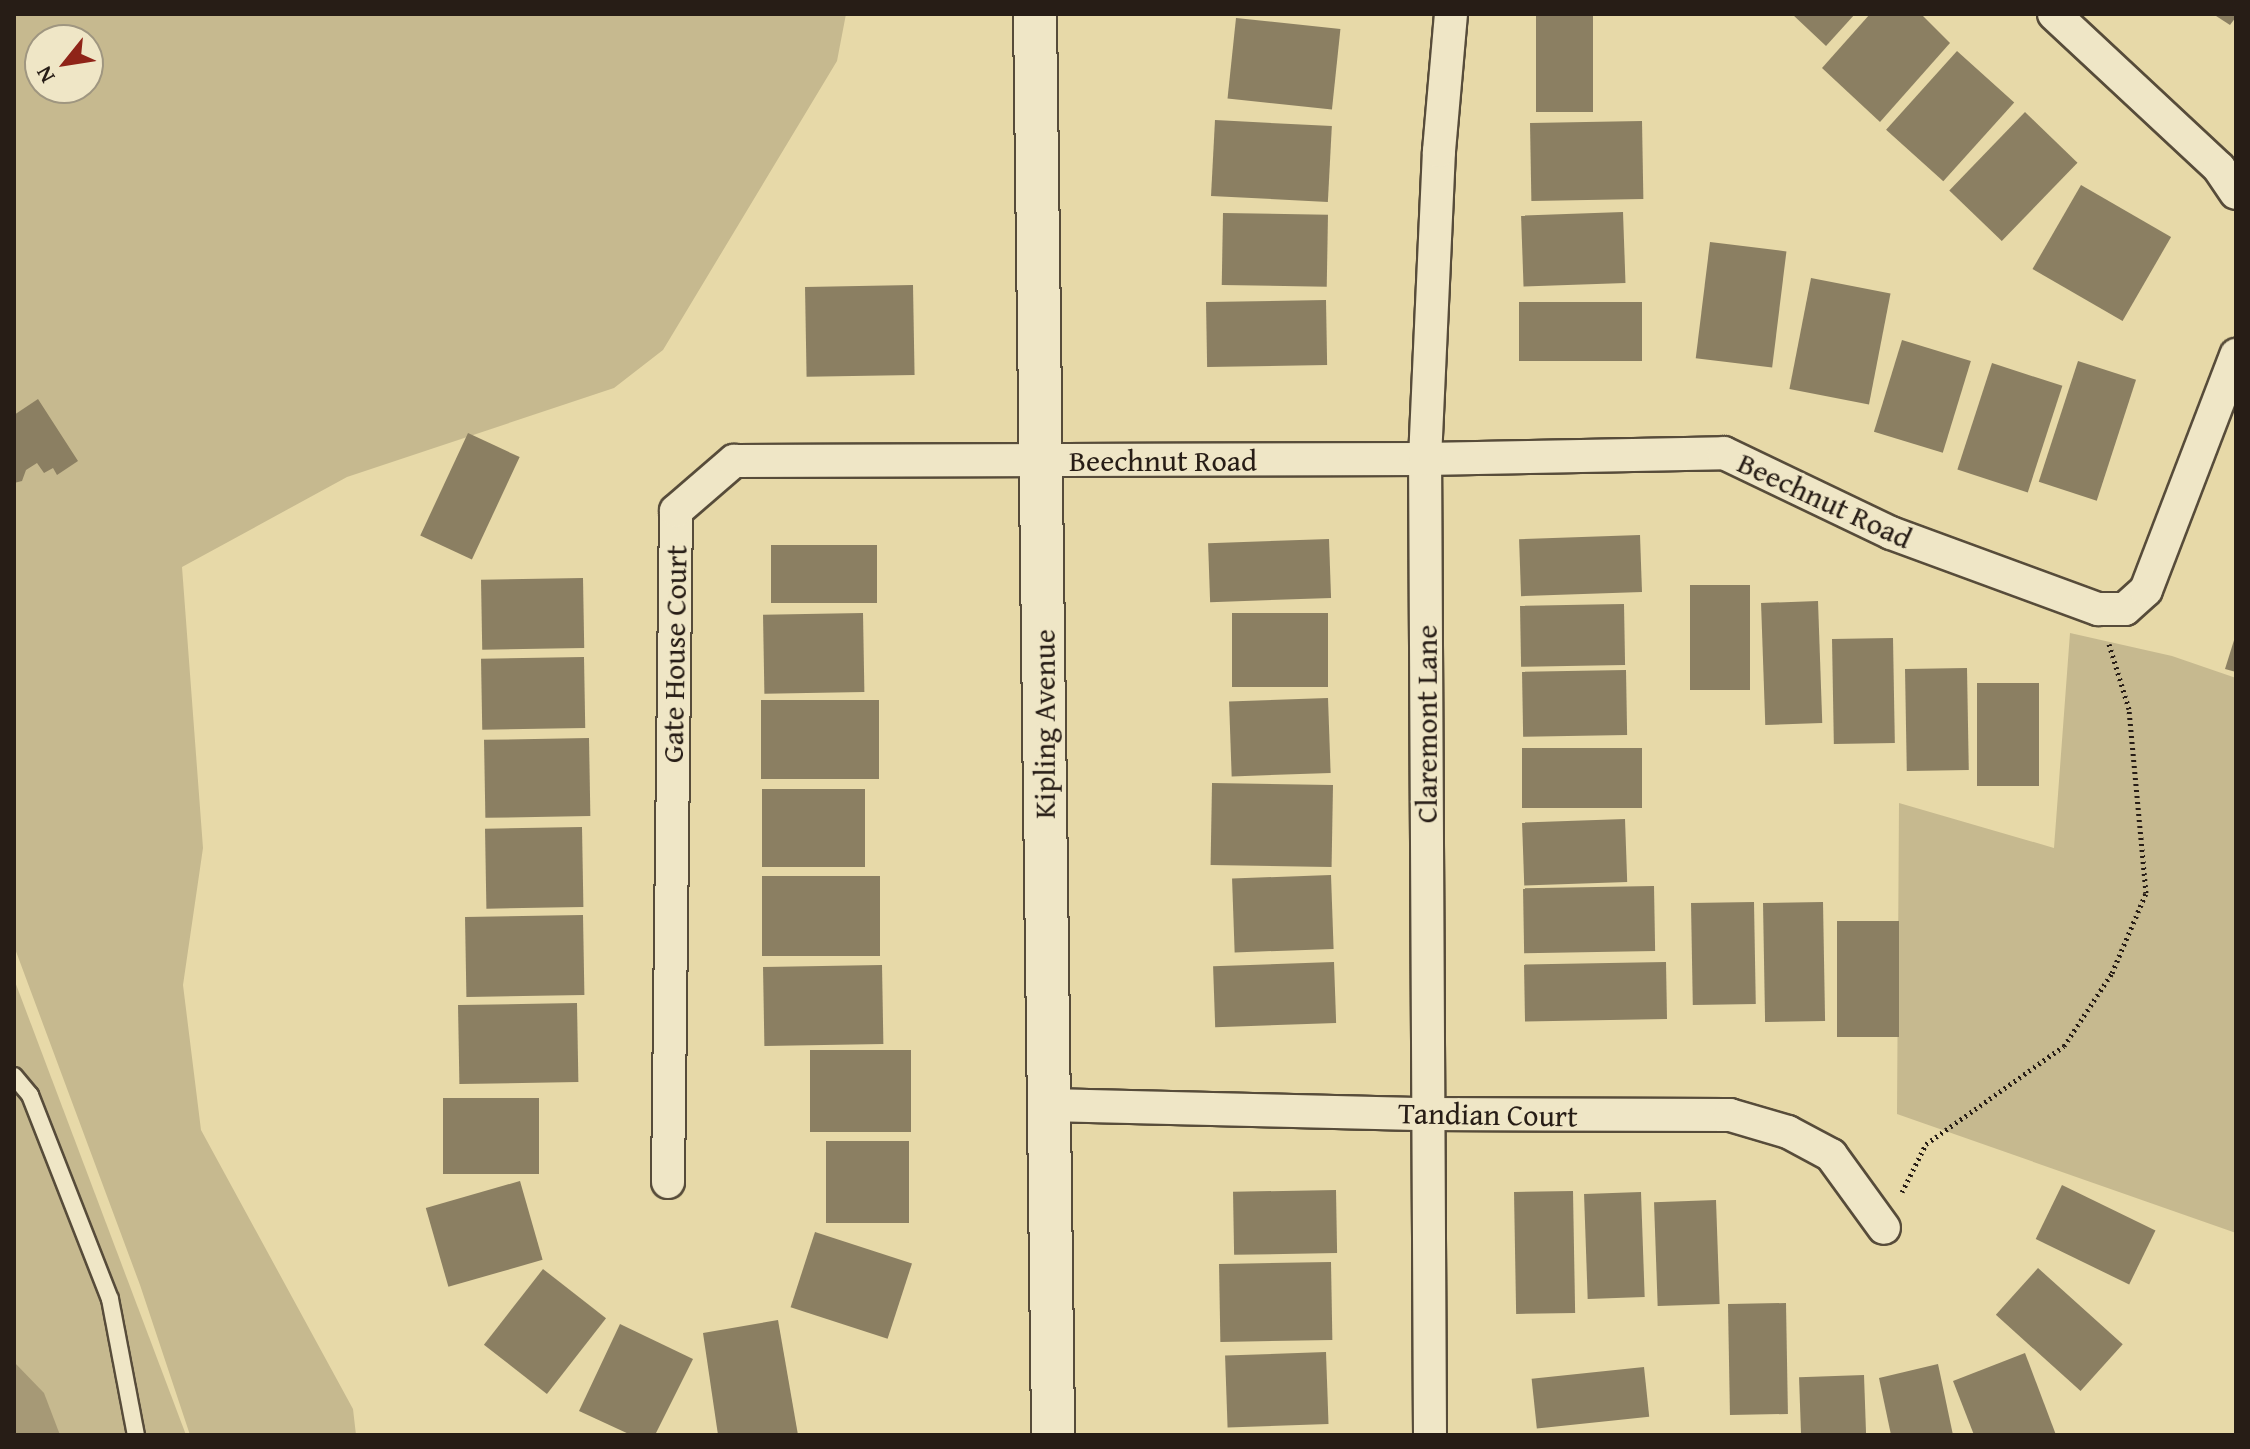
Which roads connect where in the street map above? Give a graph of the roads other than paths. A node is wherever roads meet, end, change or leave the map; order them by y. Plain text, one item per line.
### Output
1 (1035, 14) edge
2 (1451, 14) edge
3 (2054, 14) edge
4 (2236, 193) edge
5 (2236, 355) edge
6 (1425, 459) junction
7 (1042, 461) junction
8 (14, 1076) edge
9 (1048, 1105) junction
10 (1427, 1114) junction
11 (668, 1182) dead end
12 (1884, 1228) road end
13 (136, 1435) edge
14 (1053, 1435) edge
15 (1430, 1435) edge

1 - 7 street, Kipling Avenue
2 - 6 street, Claremont Lane
3 - 4 street
5 - 6 street, Beechnut Road
6 - 7 street, Beechnut Road
6 - 10 street, Claremont Lane
7 - 9 street, Kipling Avenue
7 - 11 street, Gate House Court
8 - 13 lane
9 - 10 street, Tandian Court
9 - 14 street, Kipling Avenue
10 - 12 street, Tandian Court
10 - 15 street, Claremont Lane

